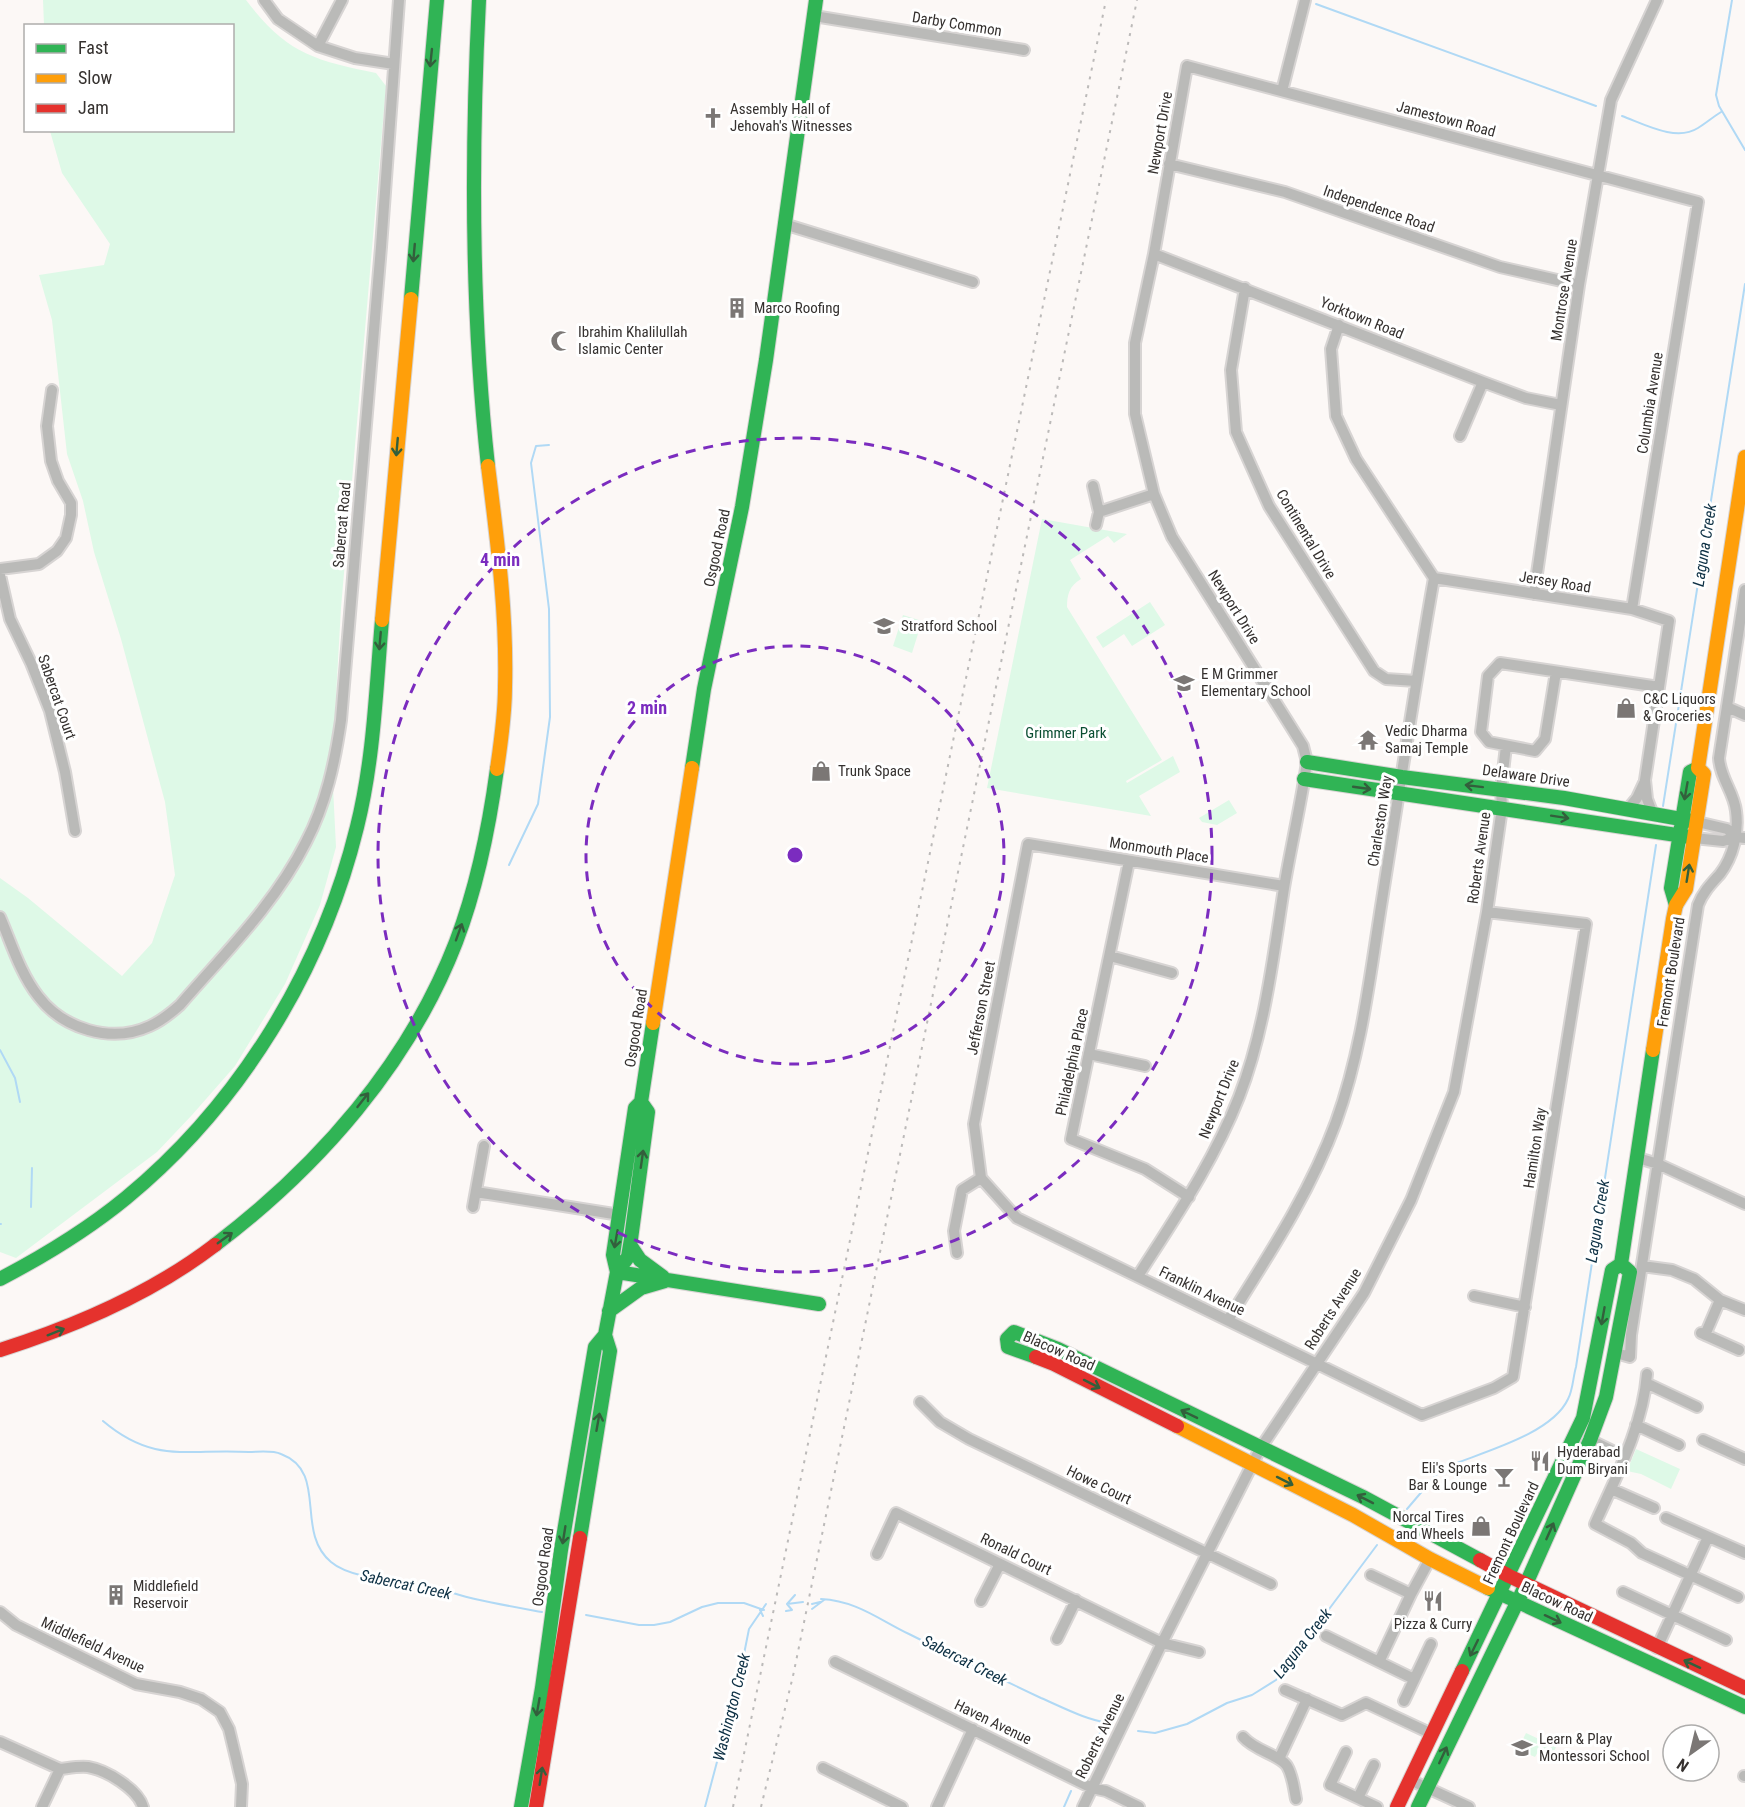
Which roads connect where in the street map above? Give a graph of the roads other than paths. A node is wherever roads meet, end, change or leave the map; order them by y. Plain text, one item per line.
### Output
1 (264, 0) edge
2 (342, 0) edge
3 (399, 0) edge
4 (436, 0) edge
5 (479, 0) edge
6 (816, 0) edge
7 (1305, 0) edge
8 (1656, 0) edge
9 (814, 16) junction
10 (318, 46) junction
11 (1024, 50) dead end
12 (394, 64) junction
13 (1187, 66) joint
14 (1282, 91) junction
15 (1169, 164) junction
16 (1598, 175) junction
17 (1698, 202) joint
18 (784, 224) junction
19 (1154, 254) junction
20 (973, 282) dead end
21 (1579, 285) junction
22 (1245, 288) junction
23 (1339, 325) junction
24 (1483, 382) junction
25 (52, 390) dead end
26 (1561, 405) junction
27 (1460, 436) dead end
28 (1745, 457) edge
29 (1093, 486) dead end
30 (1154, 494) junction
31 (1099, 512) junction
32 (1096, 525) dead end
33 (0, 569) edge
34 (0, 575) edge
35 (1434, 578) junction
36 (1745, 590) edge
37 (1534, 594) junction
38 (1744, 608) edge
39 (1632, 609) junction
40 (1556, 672) junction
41 (1416, 681) junction
42 (1659, 687) junction
43 (1726, 707) junction
44 (1745, 715) edge
45 (1506, 746) junction
46 (1307, 762) junction
47 (1698, 768) junction
48 (1402, 777) junction
49 (1305, 779) junction
50 (1645, 780) junction
51 (1501, 789) junction
52 (1399, 793) junction
53 (1502, 808) junction
54 (1628, 809) junction
55 (1652, 812) junction
56 (1681, 819) junction
57 (1697, 822) junction
58 (75, 831) dead end
59 (1678, 836) junction
60 (1694, 838) junction
61 (1741, 838) edge
62 (1028, 844) joint
63 (1129, 861) junction
64 (1284, 886) junction
65 (1676, 905) junction
66 (1487, 912) junction
67 (0, 916) edge
68 (1110, 956) junction
69 (1172, 973) dead end
70 (1089, 1054) junction
71 (1145, 1066) dead end
72 (641, 1102) junction
73 (484, 1146) dead end
74 (1638, 1158) junction
75 (1658, 1164) junction
76 (981, 1178) junction
77 (476, 1192) junction
78 (1189, 1197) junction
79 (1745, 1204) edge
80 (473, 1207) dead end
81 (620, 1215) junction
82 (630, 1245) junction
83 (957, 1253) dead end
84 (1621, 1263) junction
85 (1642, 1266) junction
86 (617, 1272) junction
87 (1138, 1276) junction
88 (0, 1279) edge
89 (668, 1280) junction
90 (1474, 1296) dead end
91 (1720, 1300) junction
92 (819, 1304) dead end
93 (1525, 1307) junction
94 (1745, 1310) edge
95 (609, 1311) junction
96 (1228, 1320) junction
97 (605, 1335) junction
98 (0, 1350) edge
99 (1739, 1350) dead end
100 (1616, 1353) junction
101 (1316, 1364) junction
102 (920, 1402) dead end
103 (1697, 1407) dead end
104 (1422, 1415) joint
105 (1636, 1425) junction
106 (580, 1439) junction
107 (1590, 1440) junction
108 (1703, 1440) dead end
109 (1679, 1445) dead end
110 (1260, 1449) junction
111 (1625, 1457) junction
112 (1745, 1459) edge
113 (1252, 1464) junction
114 (587, 1485) junction
115 (1611, 1489) junction
116 (1654, 1508) dead end
117 (1666, 1518) dead end
118 (1708, 1537) junction
119 (1207, 1553) junction
120 (1745, 1553) edge
121 (877, 1554) dead end
122 (1430, 1559) junction
123 (1000, 1564) junction
124 (1371, 1575) dead end
125 (1509, 1576) junction
126 (1690, 1576) junction
127 (1271, 1584) dead end
128 (1526, 1584) junction
129 (1623, 1592) dead end
130 (1500, 1593) junction
131 (1411, 1594) junction
132 (1738, 1597) dead end
133 (1076, 1600) junction
134 (981, 1601) dead end
135 (1516, 1602) junction
136 (0, 1612) edge
137 (559, 1615) junction
138 (1672, 1615) junction
139 (1326, 1636) dead end
140 (1057, 1639) dead end
141 (1726, 1640) dead end
142 (1162, 1643) junction
143 (1431, 1644) dead end
144 (1657, 1648) junction
145 (1199, 1652) dead end
146 (835, 1662) dead end
147 (1379, 1662) junction
148 (1414, 1679) junction
149 (549, 1683) junction
150 (1745, 1688) edge
151 (1285, 1690) dead end
152 (1307, 1699) junction
153 (1404, 1701) dead end
154 (1745, 1707) edge
155 (973, 1729) junction
156 (1432, 1734) junction
157 (1243, 1737) dead end
158 (0, 1742) edge
159 (1346, 1752) dead end
160 (1279, 1759) junction
161 (1374, 1765) dead end
162 (823, 1768) dead end
163 (60, 1769) junction
164 (1410, 1780) junction
165 (1092, 1788) junction
166 (1427, 1788) junction
167 (1358, 1798) junction
168 (1296, 1799) dead end
169 (42, 1807) edge
170 (143, 1807) edge
171 (241, 1807) edge
172 (521, 1807) edge
173 (536, 1807) edge
174 (902, 1807) edge
175 (937, 1807) edge
176 (1083, 1807) edge
177 (1139, 1807) edge
178 (1377, 1807) edge
179 (1397, 1807) edge
180 (1418, 1807) edge
181 (1469, 1807) edge

1 - 10 street
2 - 10 street
3 - 12 street, Sabercat Road
4 -> 88 main road
98 -> 5 main road
6 - 9 main road, Osgood Road
7 - 14 street
8 - 16 street, Montrose Avenue
9 - 11 street, Darby Common
9 - 18 main road, Osgood Road
10 - 12 street
12 - 67 street, Sabercat Road
13 - 14 street, Jamestown Road
13 - 15 street, Newport Drive
14 - 16 street, Jamestown Road
15 - 19 street, Newport Drive
15 - 21 street, Independence Road
16 - 17 street, Jamestown Road
16 - 21 street, Montrose Avenue
17 - 39 street, Columbia Avenue
18 - 20 street
18 - 72 main road, Osgood Road
19 - 22 street, Yorktown Road
19 - 30 street, Newport Drive
21 - 26 street, Montrose Avenue
22 - 23 street, Yorktown Road
22 - 41 street, Continental Drive
23 - 24 street, Yorktown Road
23 - 35 street
24 - 26 street, Yorktown Road
24 - 27 street
25 - 33 street
26 - 37 street, Montrose Avenue
28 - 47 main road, Fremont Boulevard
29 - 31 street
30 - 31 street
30 - 46 street, Newport Drive
31 - 32 street
34 - 58 street, Sabercat Court
35 - 37 street, Jersey Road
35 - 41 street, Charleston Way
36 - 38 street, Fremont Boulevard
37 - 39 street, Jersey Road
38 - 43 street, Fremont Boulevard
39 - 42 street, Jersey Road
40 - 42 street
40 - 45 street
40 - 45 street
41 - 48 street, Charleston Way
42 - 50 street
43 - 44 street
43 - 61 street, Fremont Boulevard
45 - 51 street, Roberts Avenue
46 - 48 main road, Delaware Drive
46 - 49 street, Newport Drive
47 -> 56 main road, Fremont Boulevard
47 - 57 main road, Fremont Boulevard
51 -> 48 main road, Delaware Drive
48 - 52 street, Charleston Way
49 -> 52 main road
49 - 64 street, Newport Drive
50 - 54 street
50 - 55 street
51 - 53 street, Roberts Avenue
51 - 54 main road, Delaware Drive
52 - 53 main road
52 - 96 street, Charleston Way
53 -> 59 main road
53 - 66 street, Roberts Avenue
54 - 55 main road, Delaware Drive
55 - 56 main road, Delaware Drive
56 - 57 main road, Delaware Drive
56 - 59 main road, Fremont Boulevard
57 - 60 main road, Fremont Boulevard
57 - 61 street, Delaware Drive
59 - 60 main road
59 - 65 main road, Fremont Boulevard
60 - 61 street
65 -> 60 main road, Fremont Boulevard
61 - 75 street, Fremont Boulevard
62 - 63 street, Monmouth Place
62 - 76 street, Jefferson Street
63 - 64 street, Monmouth Place
63 - 68 street, Philadelphia Place
64 - 78 street, Newport Drive
65 - 74 main road, Fremont Boulevard
66 - 93 street, Hamilton Way
66 - 101 street, Roberts Avenue
68 - 69 street
68 - 70 street, Philadelphia Place
70 - 71 street
70 - 78 street, Philadelphia Place
72 - 81 main road, Osgood Road
82 -> 72 main road, Osgood Road
73 - 77 street
74 - 75 street
74 - 84 main road, Fremont Boulevard
75 - 79 street
75 - 85 street, Fremont Boulevard
76 - 83 street
76 - 87 street, Franklin Avenue
77 - 80 street
77 - 81 street
78 - 87 street, Newport Drive
81 -> 86 main road, Osgood Road
82 - 86 main road, Osgood Road
82 - 89 main road
84 - 100 main road, Fremont Boulevard
84 -> 125 main road, Fremont Boulevard
85 - 91 street
85 - 100 street, Fremont Boulevard
86 - 89 main road
86 - 95 main road, Osgood Road
87 - 96 street, Franklin Avenue
89 - 92 main road
89 - 95 main road
90 - 93 street
91 - 94 street
91 - 99 street
93 - 104 street, Hamilton Way
95 - 97 main road, Osgood Road
96 - 101 street, Franklin Avenue
97 - 106 main road, Osgood Road
114 -> 97 main road, Osgood Road
100 - 107 main road, Fremont Boulevard
101 - 104 street, Franklin Avenue
101 - 110 street, Roberts Avenue
102 - 119 street, Howe Court
103 - 105 street
105 - 109 street
105 - 111 street
106 - 114 main road
106 -> 137 main road, Osgood Road
107 - 111 street
128 -> 107 main road, Fremont Boulevard
108 - 112 street
110 - 113 street, Roberts Avenue
110 -> 113 main road, Blacow Road
125 -> 110 main road, Blacow Road
111 - 115 street
113 - 119 street, Roberts Avenue
113 -> 122 main road, Blacow Road
114 - 137 main road, Osgood Road
115 - 116 street
115 - 126 street
117 - 118 street
118 - 120 street
118 - 126 street
119 - 127 street, Howe Court
119 - 142 street, Roberts Avenue
121 - 123 street, Ronald Court
122 - 130 main road, Blacow Road
122 - 131 street
123 - 133 street, Ronald Court
123 - 134 street
124 - 131 street
125 - 128 main road, Blacow Road
125 - 130 main road, Fremont Boulevard
126 - 132 street
126 - 138 street
128 - 135 main road, Fremont Boulevard
128 - 144 main road, Blacow Road
129 - 138 street
130 - 135 main road, Blacow Road
130 -> 156 main road, Fremont Boulevard
131 - 147 street
133 - 140 street
133 - 142 street, Ronald Court
135 -> 154 main road, Blacow Road
166 -> 135 main road, Fremont Boulevard
136 - 171 street, Middlefield Avenue
137 - 149 main road, Osgood Road
138 - 141 street
138 - 144 street
139 - 147 street
142 - 145 street, Ronald Court
142 - 165 street, Roberts Avenue
143 - 148 street
150 -> 144 main road, Blacow Road
146 - 155 street, Haven Avenue
147 - 148 street
148 - 153 street
149 -> 172 main road, Osgood Road
173 -> 149 main road, Osgood Road
151 - 152 street
152 - 156 street
152 - 160 street
155 - 165 street, Haven Avenue
155 - 175 street
156 - 164 main road, Fremont Boulevard
157 - 160 street
158 - 163 street
159 - 167 street
160 - 168 street
161 - 167 street
162 - 174 street
163 - 169 street
163 - 170 street
164 - 166 street
164 - 179 main road, Fremont Boulevard
165 - 176 street, Roberts Avenue
165 - 177 street, Haven Avenue
166 - 180 main road, Fremont Boulevard
166 - 181 street
167 - 178 street

